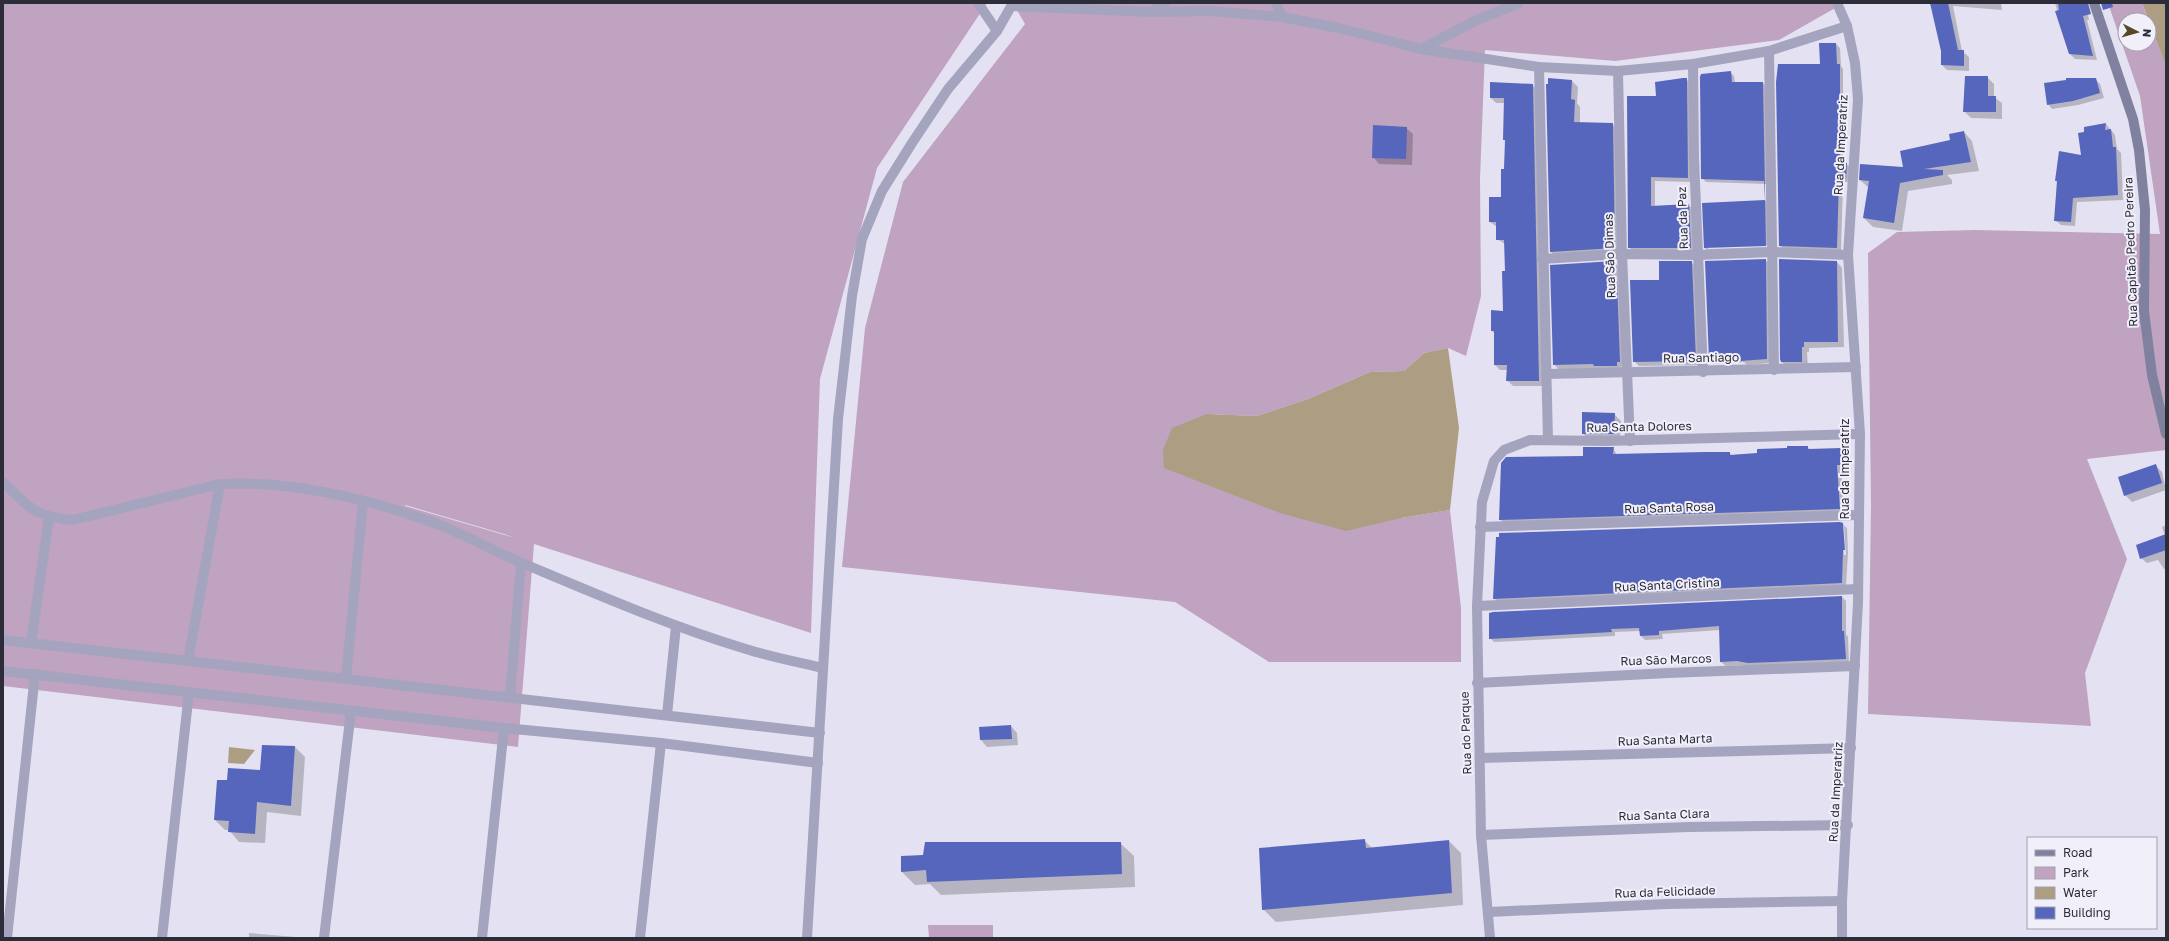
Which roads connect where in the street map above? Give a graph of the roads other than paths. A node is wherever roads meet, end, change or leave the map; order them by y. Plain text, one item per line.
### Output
1 (978, 3) edge
2 (1165, 3) edge
3 (1276, 3) edge
4 (1519, 3) edge
5 (1837, 3) edge
6 (2094, 3) edge
7 (1013, 4) edge
8 (1151, 12) junction
9 (1282, 17) junction
10 (1847, 26) junction
11 (997, 31) junction
12 (1421, 49) junction
13 (1769, 51) junction
14 (1693, 64) junction
15 (1539, 66) junction
16 (1618, 71) junction
17 (1773, 252) junction
18 (1622, 254) junction
19 (1697, 255) junction
20 (1848, 255) junction
21 (1542, 259) junction
22 (1856, 367) junction
23 (1774, 370) junction
24 (1628, 371) junction
25 (1703, 372) junction
26 (1546, 374) junction
27 (1860, 434) junction
28 (2166, 434) edge
29 (1548, 440) junction
30 (1630, 440) junction
31 (3, 482) edge
32 (220, 484) junction
33 (363, 502) junction
34 (1859, 514) junction
35 (49, 518) junction
36 (1480, 527) junction
37 (521, 563) junction
38 (1858, 588) junction
39 (1477, 606) junction
40 (676, 626) junction
41 (3, 640) edge
42 (31, 643) junction
43 (188, 661) junction
44 (1855, 666) junction
45 (824, 668) junction
46 (3, 671) edge
47 (35, 674) junction
48 (346, 678) junction
49 (1477, 682) junction
50 (189, 692) junction
51 (510, 696) junction
52 (351, 711) junction
53 (667, 715) junction
54 (504, 728) junction
55 (820, 733) junction
56 (661, 744) junction
57 (1852, 748) junction
58 (1480, 758) junction
59 (818, 763) junction
60 (1848, 825) junction
61 (1481, 834) junction
62 (1842, 901) junction
63 (1489, 912) junction
64 (6, 938) edge
65 (162, 938) edge
66 (324, 938) edge
67 (482, 938) edge
68 (640, 938) edge
69 (807, 938) edge
70 (1490, 938) edge
71 (1842, 938) edge

1 - 11 street
2 - 8 street
3 - 9 street
4 - 12 street
5 - 10 street, Rua da Imperatriz
6 - 28 street, Rua Capitão Pedro Pereira
7 - 8 street
7 - 11 street
8 - 9 street
9 - 12 street
10 - 13 street
10 - 20 street, Rua da Imperatriz
11 - 45 street
12 - 15 street
13 - 14 street
13 - 17 street
14 - 16 street
14 - 19 street, Rua da Paz
15 - 16 street
15 - 21 street
16 - 18 street, Rua São Dimas
17 - 19 street
17 - 20 street
17 - 23 street
18 - 19 street
18 - 21 street
18 - 24 street, Rua São Dimas
19 - 25 street, Rua da Paz
20 - 22 street, Rua da Imperatriz
21 - 26 street
22 - 23 street, Rua Santiago
22 - 27 street, Rua da Imperatriz
23 - 25 street, Rua Santiago
24 - 25 street, Rua Santiago
24 - 26 street, Rua Santiago
24 - 30 street, Rua São Dimas
26 - 29 street
27 - 30 street, Rua Santa Dolores
27 - 34 street, Rua da Imperatriz
29 - 30 street, Rua Santa Dolores
29 - 36 street, Rua Santa Dolores
31 - 35 street
32 - 33 street
32 - 35 street
32 - 43 street
33 - 37 street
33 - 48 street
34 - 36 street, Rua Santa Rosa
34 - 38 street, Rua da Imperatriz
35 - 42 street
36 - 39 street, Rua do Parque
37 - 40 street
37 - 51 street
38 - 39 street, Rua Santa Cristina
38 - 44 street, Rua da Imperatriz
39 - 49 street, Rua do Parque
40 - 45 street
40 - 53 street
41 - 42 street
42 - 43 street
43 - 48 street
44 - 49 street, Rua São Marcos
44 - 57 street, Rua da Imperatriz
45 - 55 street
46 - 47 street
47 - 50 street
47 - 64 street
48 - 51 street
49 - 58 street, Rua do Parque
50 - 52 street
50 - 65 street
51 - 53 street
52 - 54 street
52 - 66 street
53 - 55 street
54 - 56 street
54 - 67 street
55 - 59 street
56 - 59 street
56 - 68 street
57 - 58 street, Rua Santa Marta
57 - 60 street, Rua da Imperatriz
58 - 61 street, Rua do Parque
59 - 69 street
60 - 61 street, Rua Santa Clara
60 - 62 street, Rua da Imperatriz
61 - 63 street, Rua do Parque
62 - 63 street, Rua da Felicidade
62 - 71 street, Rua da Imperatriz
63 - 70 street, Rua do Parque

